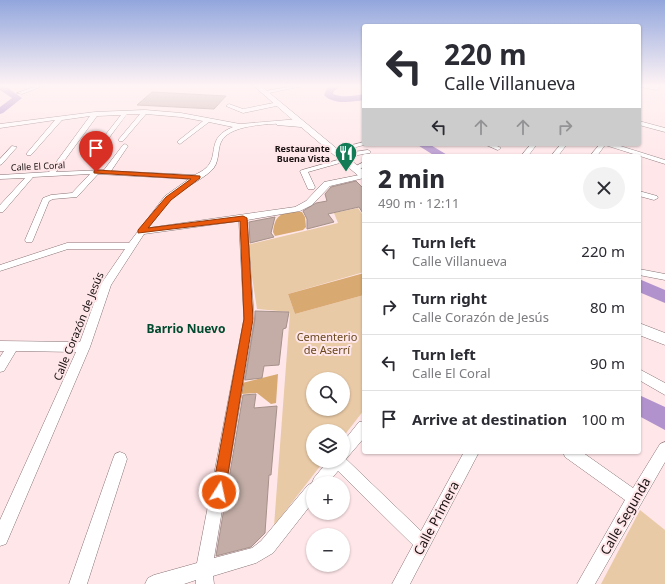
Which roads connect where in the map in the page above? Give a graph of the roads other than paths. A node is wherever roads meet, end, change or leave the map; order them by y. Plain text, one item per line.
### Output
1 (106, 113) edge
2 (124, 113) edge
3 (144, 113) edge
4 (160, 113) edge
5 (290, 113) edge
6 (95, 114) junction
7 (60, 118) junction
8 (208, 120) junction
9 (302, 123) junction
10 (641, 124) edge
11 (0, 126) edge
12 (240, 126) junction
13 (665, 130) edge
14 (106, 138) dead end
15 (180, 142) dead end
16 (362, 145) edge
17 (492, 146) edge
18 (532, 146) edge
19 (562, 146) edge
20 (601, 146) edge
21 (613, 146) edge
22 (14, 147) dead end
23 (349, 147) junction
24 (498, 148) dead end
25 (29, 154) dead end
26 (526, 154) edge
27 (556, 154) edge
28 (595, 154) edge
29 (639, 154) edge
30 (641, 155) edge
31 (339, 156) junction
32 (361, 156) edge
33 (665, 162) edge
34 (0, 163) edge
35 (362, 165) edge
36 (355, 168) junction
37 (96, 172) junction
38 (106, 172) junction
39 (50, 174) junction
40 (362, 174) edge
41 (31, 175) junction
42 (362, 176) edge
43 (0, 177) edge
44 (197, 177) junction
45 (311, 187) dead end
46 (641, 194) edge
47 (654, 198) dead end
48 (0, 210) edge
49 (243, 218) junction
50 (141, 232) junction
51 (29, 240) dead end
52 (131, 246) junction
53 (0, 268) edge
54 (641, 272) edge
55 (665, 277) edge
56 (641, 330) edge
57 (665, 339) edge
58 (0, 346) edge
59 (13, 346) junction
60 (84, 347) junction
61 (0, 367) edge
62 (641, 375) edge
63 (665, 389) edge
64 (362, 429) edge
65 (350, 444) edge
66 (665, 449) edge
67 (471, 454) edge
68 (573, 454) edge
69 (120, 459) dead end
70 (332, 468) edge
71 (345, 468) edge
72 (325, 476) edge
73 (635, 498) junction
74 (306, 499) edge
75 (0, 538) edge
76 (422, 543) junction
77 (205, 577) edge
78 (78, 584) edge
79 (154, 584) edge
80 (401, 584) edge
81 (586, 584) edge

1 - 6 street
2 - 14 street
3 - 38 street
4 - 8 street
5 - 9 main road
6 - 7 street
6 - 39 street
7 - 11 street
7 - 25 street
8 - 12 street
8 - 15 street
9 - 12 street, Calle Corazón de Jesús
9 - 31 main road
10 - 13 street
12 - 44 street, Calle Corazón de Jesús
16 - 23 street
17 - 24 street
18 - 26 street
19 - 27 street
20 - 28 street
21 - 29 street
22 - 34 street
23 - 31 street
23 - 32 street
30 - 33 street
31 - 32 street
31 - 36 main road
31 - 45 street
35 - 36 street
36 - 40 main road
37 - 38 street, Calle El Coral
37 - 39 street, Calle El Coral
37 - 51 street
38 - 44 street, Calle El Coral
39 - 41 street, Calle El Coral
41 - 43 street, Calle El Coral
41 - 48 street
42 - 49 street
44 - 50 street, Calle Corazón de Jesús
46 - 47 street
49 - 50 street
49 - 77 street
50 - 52 street, Calle Corazón de Jesús
52 - 53 street
52 - 60 street, Calle Corazón de Jesús
54 - 55 street
56 - 57 main road
58 - 59 street
59 - 60 street
59 - 61 street
60 - 75 street, Calle Corazón de Jesús
62 - 63 street
64 - 65 street
66 - 73 street, Calle Segunda
67 - 76 street, Calle Primera
68 - 73 street
69 - 78 street
70 - 72 street
71 - 76 street
73 - 81 street, Calle Segunda
74 - 77 street
76 - 80 street, Calle Primera
77 - 79 street

